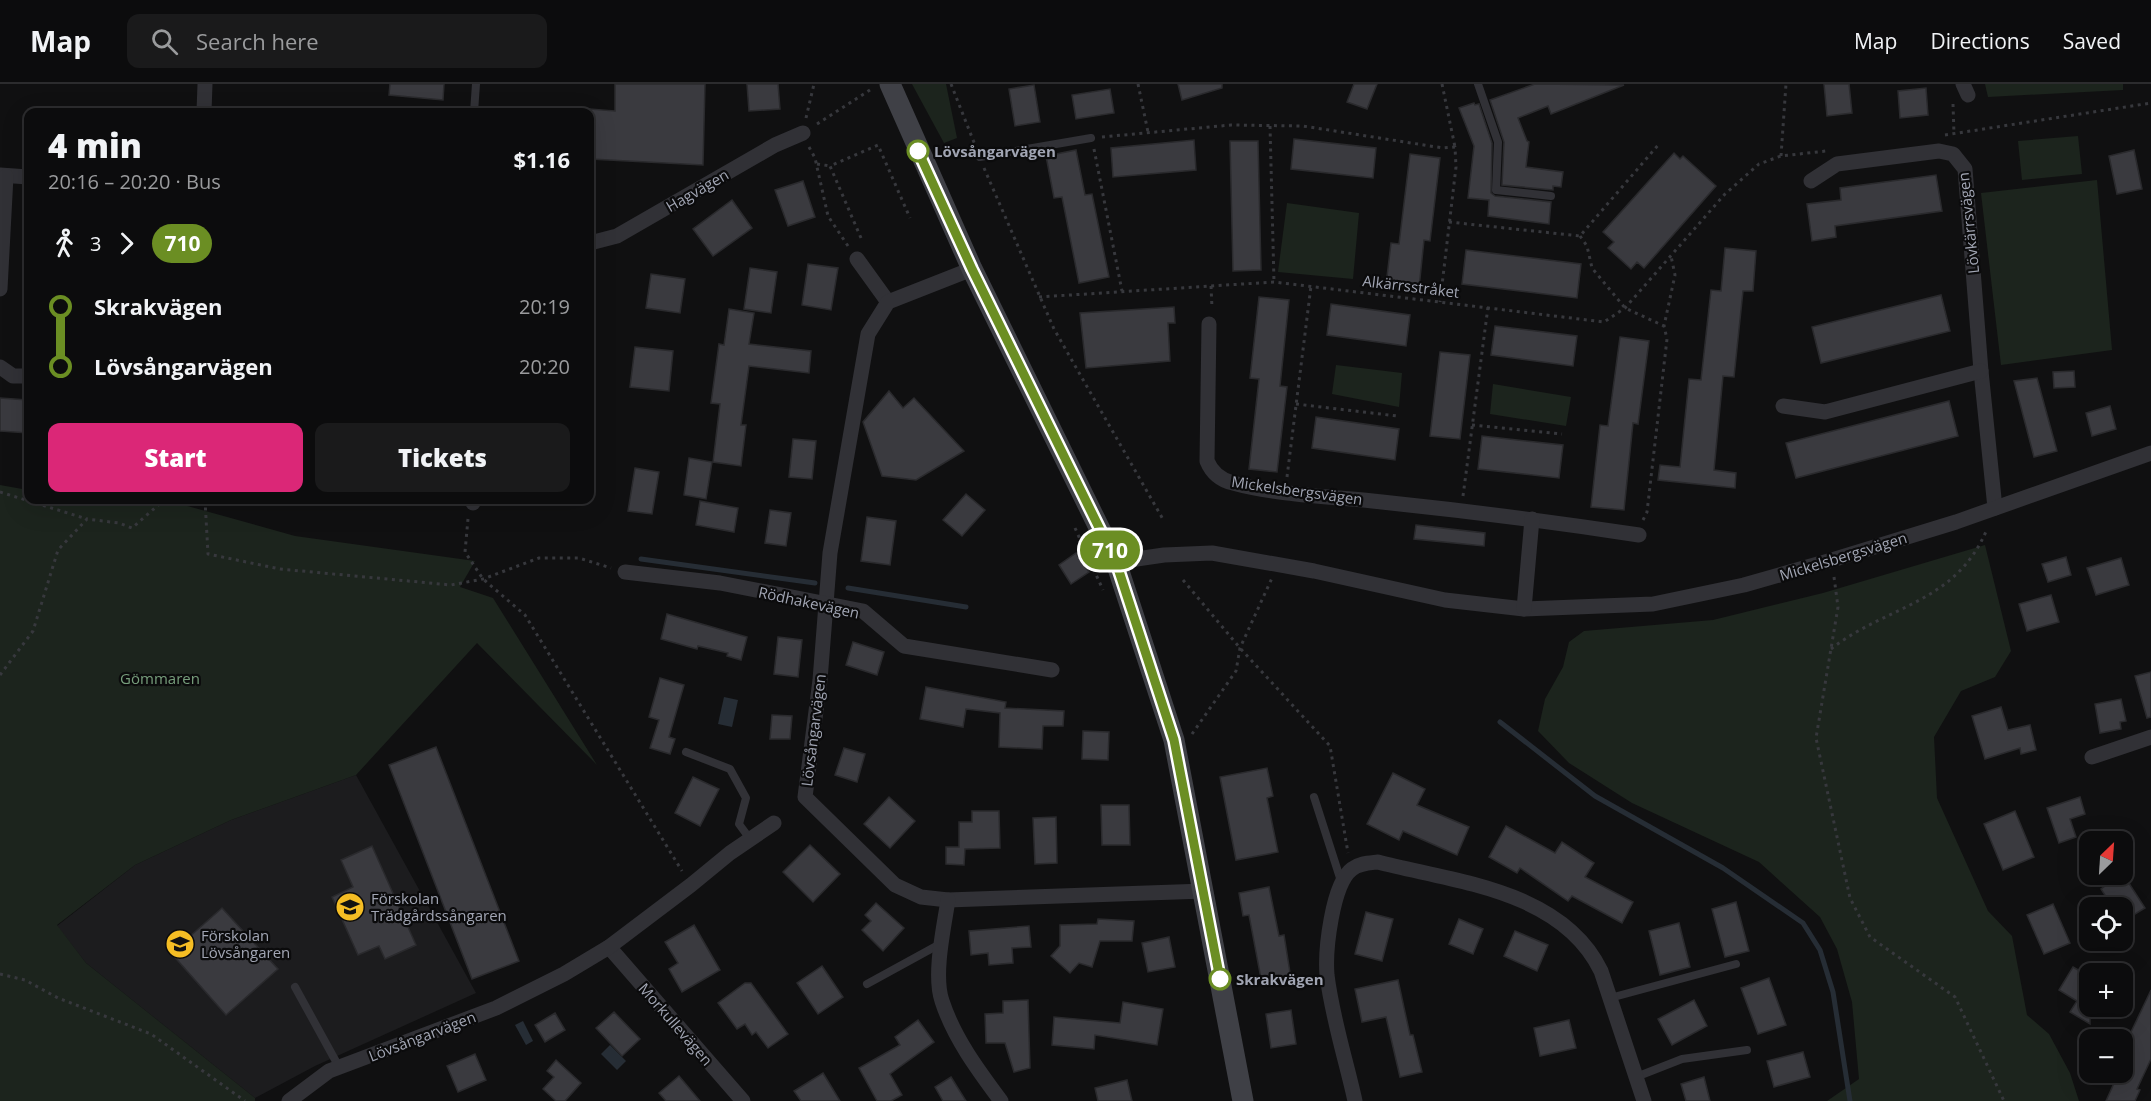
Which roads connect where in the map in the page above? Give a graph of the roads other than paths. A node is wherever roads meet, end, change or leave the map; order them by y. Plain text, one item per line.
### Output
1 (205, 84) edge
2 (476, 84) edge
3 (1478, 84) edge
4 (880, 87) edge
5 (204, 108) edge
6 (474, 108) edge
7 (802, 133) road end
8 (1091, 138) road end
9 (980, 157) road end
10 (3, 176) edge
11 (24, 177) edge
12 (1811, 181) dead end
13 (1551, 196) dead end
14 (594, 242) edge
15 (857, 260) road end
16 (972, 269) junction
17 (0, 289) edge
18 (888, 302) junction
19 (1209, 324) road end
20 (0, 366) edge
21 (1981, 371) junction
22 (24, 376) edge
23 (1784, 406) dead end
24 (2151, 453) edge
25 (1995, 508) junction
26 (1532, 519) junction
27 (1639, 535) road end
28 (1116, 562) junction
29 (626, 572) road end
30 (826, 604) junction
31 (1524, 609) junction
32 (1052, 670) dead end
33 (2151, 737) edge
34 (686, 752) dead end
35 (2092, 757) dead end
36 (1314, 797) dead end
37 (774, 823) dead end
38 (750, 839) junction
39 (1346, 875) junction
40 (1205, 891) junction
41 (948, 900) junction
42 (941, 943) junction
43 (609, 947) junction
44 (1736, 964) dead end
45 (867, 984) dead end
46 (295, 987) dead end
47 (1610, 998) junction
48 (1747, 1050) dead end
49 (339, 1067) junction
50 (1636, 1077) junction
51 (289, 1101) edge
52 (743, 1101) edge
53 (1001, 1101) edge
54 (1243, 1101) edge
55 (1355, 1101) edge
56 (1644, 1101) edge

1 - 5 street
2 - 6 lane
3 - 13 lane
4 - 16 street
7 - 14 street, Hagvägen
8 - 9 lane
10 - 11 street
10 - 17 street
12 - 21 street, Lövkärrsvägen
15 - 18 street
16 - 18 street
16 - 28 street
18 - 30 street, Lövsångarvägen
19 - 26 street, Mickelsbergsvägen
20 - 22 street
21 - 23 street
21 - 25 street, Lövkärrsvägen
24 - 25 street, Mickelsbergsvägen
25 - 31 street, Mickelsbergsvägen
26 - 27 street, Mickelsbergsvägen
26 - 31 street
28 - 31 street, Mickelsbergsvägen
28 - 40 street
29 - 30 street, Rödhakevägen
30 - 32 street, Rödhakevägen
30 - 41 street, Lövsångarvägen
33 - 35 street
34 - 38 lane
36 - 39 lane
37 - 38 street, Lövsångarvägen
38 - 43 street, Lövsångarvägen
39 - 47 street
39 - 55 street
40 - 41 street
40 - 54 street
41 - 42 street
42 - 45 lane
42 - 53 street
43 - 49 street, Lövsångarvägen
43 - 52 street, Morkullevägen
44 - 47 lane
46 - 49 lane
47 - 50 street
48 - 50 lane
49 - 51 street, Lövsångarvägen
50 - 56 street

